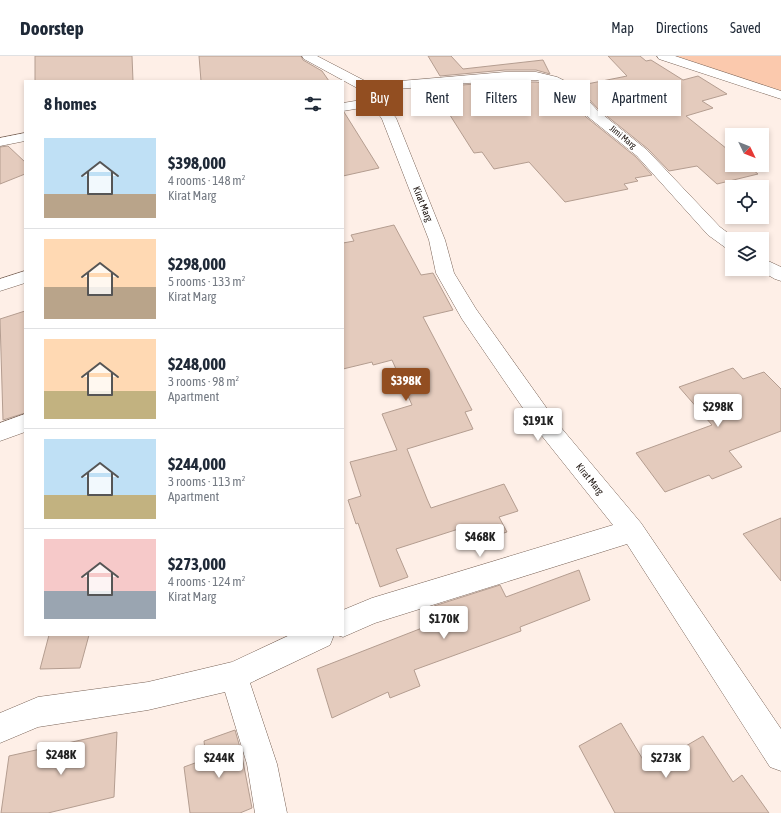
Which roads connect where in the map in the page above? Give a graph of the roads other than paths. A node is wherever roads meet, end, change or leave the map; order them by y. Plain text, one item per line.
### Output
1 (308, 56) edge
2 (663, 56) edge
3 (356, 85) edge
4 (403, 85) edge
5 (781, 95) edge
6 (356, 100) edge
7 (344, 106) edge
8 (387, 116) edge
9 (24, 137) edge
10 (0, 142) edge
11 (725, 239) edge
12 (769, 268) edge
13 (781, 275) edge
14 (24, 277) edge
15 (0, 285) edge
16 (24, 423) edge
17 (0, 432) edge
18 (632, 531) junction
19 (344, 624) edge
20 (318, 636) edge
21 (234, 676) junction
22 (0, 728) edge
23 (781, 756) edge
24 (271, 813) edge

1 - 3 street, Jimi Marg
2 - 5 street
4 - 11 street, Jimi Marg
6 - 7 street
8 - 18 street, Kirat Marg
9 - 10 street
12 - 13 street
14 - 15 street
16 - 17 street
18 - 19 street
18 - 23 street, Kirat Marg
20 - 21 street
21 - 22 street
21 - 24 street

